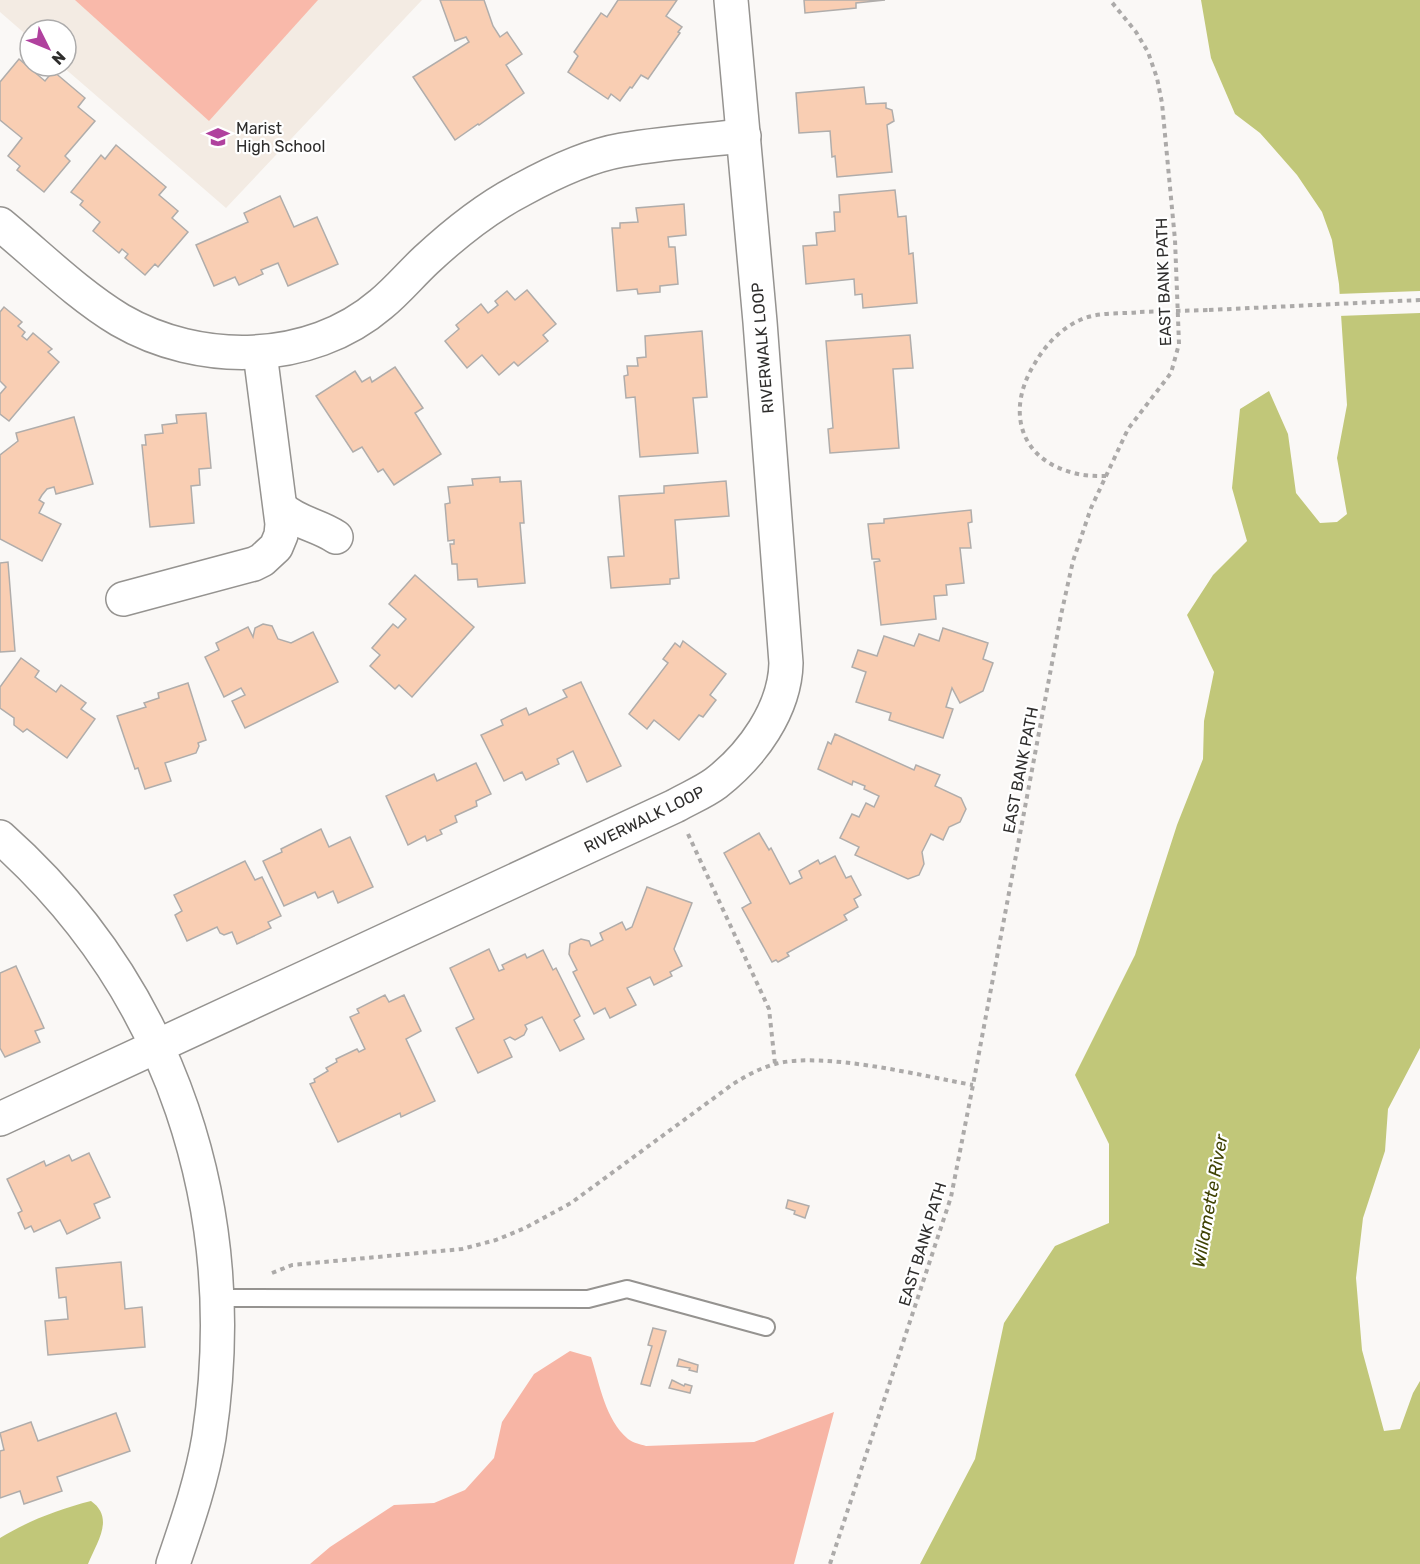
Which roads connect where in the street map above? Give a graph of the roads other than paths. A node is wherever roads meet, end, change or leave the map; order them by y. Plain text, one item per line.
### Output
1 (731, 0) edge
2 (744, 136) junction
3 (0, 224) edge
4 (260, 353) junction
5 (281, 508) junction
6 (336, 537) dead end
7 (123, 599) dead end
8 (0, 837) edge
9 (158, 1047) junction
10 (0, 1119) edge
11 (218, 1298) junction
12 (766, 1327) dead end
13 (173, 1564) edge

1 - 2 street, RIVERWALK LOOP
2 - 4 street
2 - 9 street, RIVERWALK LOOP
3 - 4 street
4 - 5 street
5 - 6 street
5 - 7 street
8 - 9 street
9 - 10 street, RIVERWALK LOOP
9 - 11 street
11 - 12 lane
11 - 13 street

